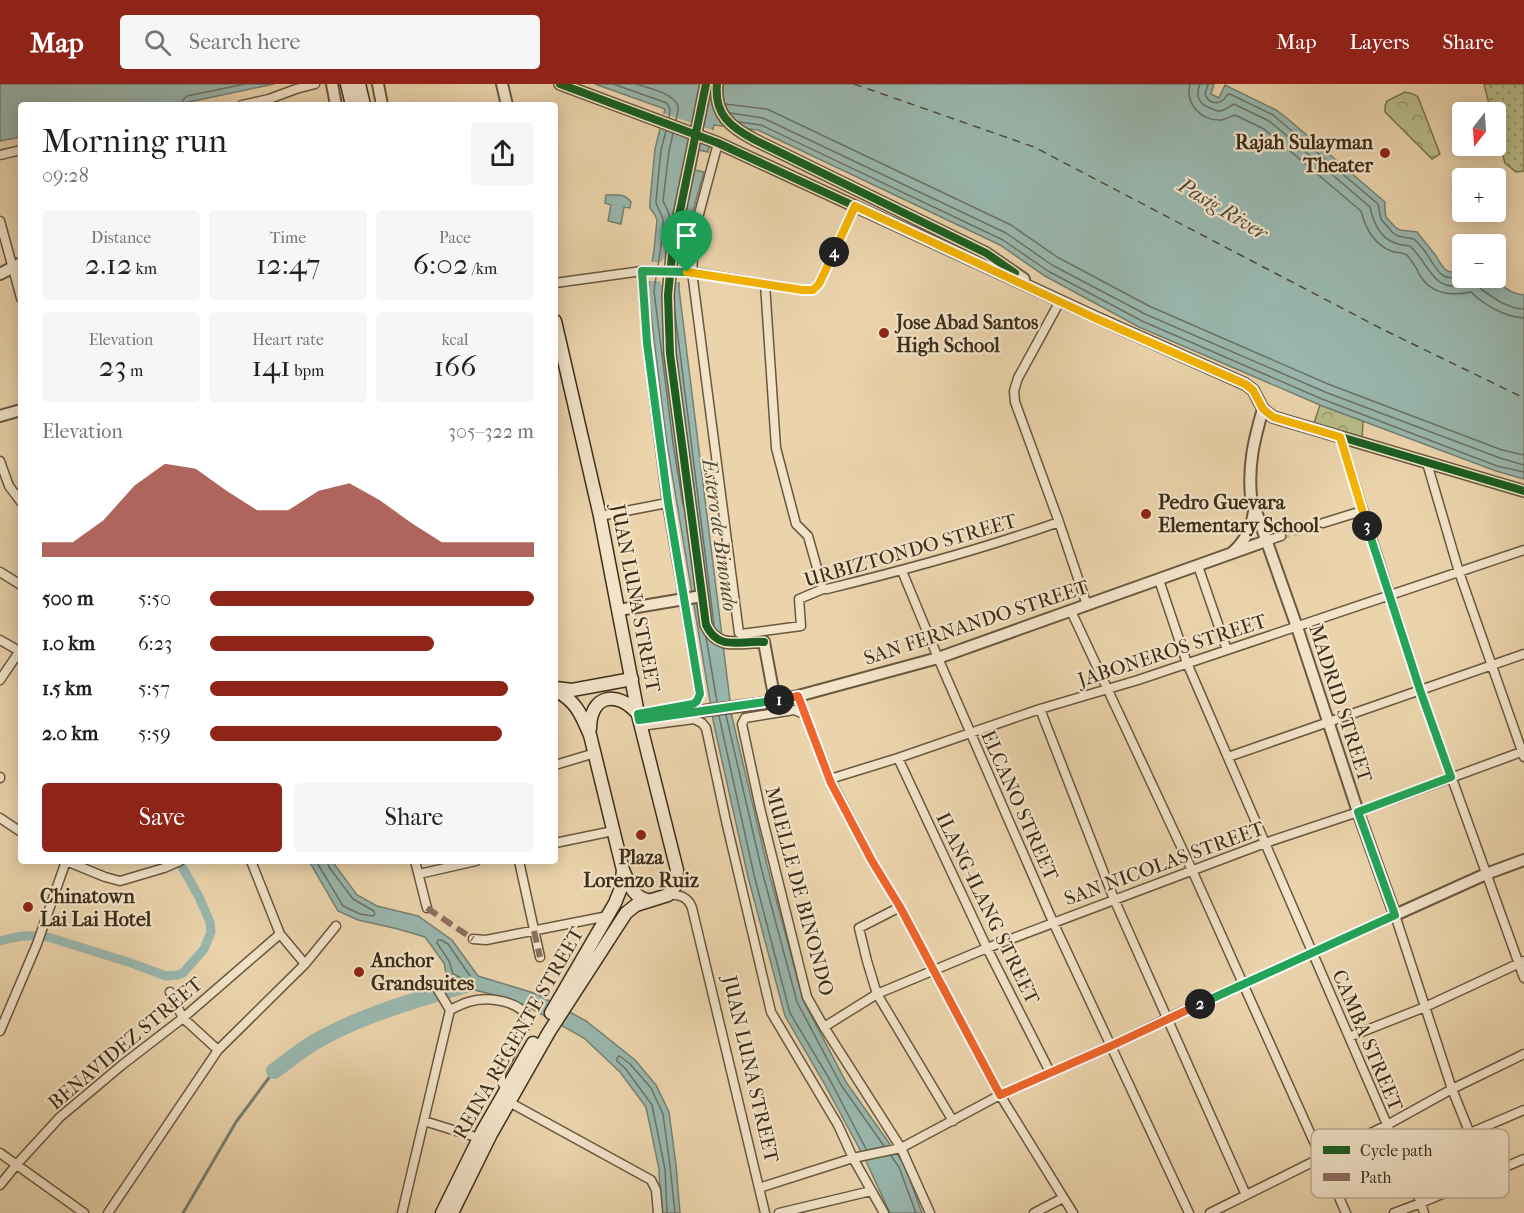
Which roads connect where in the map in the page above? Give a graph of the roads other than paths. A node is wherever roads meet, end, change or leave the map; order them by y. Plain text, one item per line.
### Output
1 (315, 84) edge
2 (332, 84) edge
3 (378, 84) edge
4 (502, 84) edge
5 (560, 84) edge
6 (706, 84) edge
7 (717, 84) edge
8 (354, 86) edge
9 (264, 102) edge
10 (335, 102) edge
11 (352, 102) edge
12 (362, 102) edge
13 (381, 102) edge
14 (506, 102) edge
15 (713, 141) junction
16 (18, 151) edge
17 (0, 155) edge
18 (855, 206) junction
19 (0, 221) edge
20 (16, 265) edge
21 (646, 271) junction
22 (688, 272) junction
23 (0, 274) edge
24 (558, 283) edge
25 (765, 284) junction
26 (1055, 299) junction
27 (558, 334) edge
28 (1263, 409) junction
29 (18, 411) edge
30 (0, 416) edge
31 (1340, 437) junction
32 (0, 461) edge
33 (1427, 463) junction
34 (1524, 491) edge
35 (18, 498) edge
36 (668, 502) junction
37 (1254, 508) junction
38 (1362, 511) junction
39 (600, 516) junction
40 (1059, 522) junction
41 (1323, 524) tunnel mouth
42 (1281, 536) tunnel mouth
43 (1266, 541) junction
44 (1524, 550) edge
45 (1231, 554) junction
46 (1198, 566) junction
47 (902, 571) junction
48 (0, 572) edge
49 (1459, 572) junction
50 (1159, 580) junction
51 (18, 583) edge
52 (823, 589) junction
53 (1390, 595) junction
54 (702, 597) junction
55 (687, 598) junction
56 (1087, 605) junction
57 (619, 610) junction
58 (1071, 611) junction
59 (1297, 627) junction
60 (763, 637) junction
61 (0, 640) edge
62 (18, 650) edge
63 (1227, 650) junction
64 (18, 654) edge
65 (1524, 654) edge
66 (938, 658) junction
67 (1187, 663) junction
68 (1492, 665) junction
69 (632, 679) junction
70 (0, 680) edge
71 (558, 689) edge
72 (1107, 690) junction
73 (1420, 690) junction
74 (558, 691) edge
75 (798, 696) junction
76 (558, 701) edge
77 (776, 701) junction
78 (574, 704) junction
79 (1040, 708) junction
80 (804, 714) junction
81 (639, 717) junction
82 (1328, 723) junction
83 (970, 732) junction
84 (590, 735) junction
85 (595, 753) junction
86 (1523, 753) edge
87 (1228, 757) junction
88 (898, 758) junction
89 (558, 764) edge
90 (1451, 777) junction
91 (830, 779) junction
92 (1358, 812) junction
93 (0, 819) edge
94 (18, 830) edge
95 (613, 831) junction
96 (558, 842) edge
97 (1265, 843) junction
98 (1524, 860) edge
99 (65, 864) edge
100 (73, 864) edge
101 (173, 864) edge
102 (251, 864) edge
103 (416, 864) edge
104 (463, 864) edge
105 (520, 864) edge
106 (623, 870) junction
107 (1192, 870) junction
108 (419, 874) junction
109 (1486, 874) junction
110 (668, 895) junction
111 (1114, 899) junction
112 (648, 900) junction
113 (900, 907) junction
114 (427, 908) dead end
115 (1395, 915) junction
116 (608, 916) junction
117 (1053, 922) junction
118 (336, 926) dead end
119 (534, 931) junction
120 (280, 934) junction
121 (473, 939) dead end
122 (987, 948) junction
123 (1312, 953) junction
124 (540, 957) dead end
125 (1521, 962) edge
126 (305, 963) junction
127 (933, 969) junction
128 (1524, 978) edge
129 (1243, 984) junction
130 (438, 990) dead end
131 (170, 992) dead end
132 (877, 994) junction
133 (560, 1005) junction
134 (1425, 1007) junction
135 (450, 1010) junction
136 (183, 1018) junction
137 (1167, 1019) junction
138 (824, 1027) junction
139 (0, 1031) edge
140 (1349, 1037) junction
141 (1111, 1046) junction
142 (218, 1050) junction
143 (1524, 1054) edge
144 (1050, 1072) junction
145 (1452, 1089) junction
146 (1000, 1095) junction
147 (510, 1099) junction
148 (1524, 1110) edge
149 (424, 1121) junction
150 (953, 1121) junction
151 (1387, 1125) junction
152 (1379, 1129) edge
153 (1389, 1129) edge
154 (1468, 1129) edge
155 (1479, 1129) edge
156 (1311, 1135) edge
157 (479, 1138) junction
158 (898, 1149) junction
159 (0, 1153) edge
160 (857, 1157) junction
161 (1524, 1159) edge
162 (1311, 1162) edge
163 (17, 1164) junction
164 (1509, 1165) edge
165 (0, 1185) edge
166 (759, 1188) junction
167 (871, 1191) junction
168 (1246, 1196) junction
169 (1063, 1198) junction
170 (1339, 1198) edge
171 (1419, 1198) edge
172 (1432, 1198) edge
173 (1421, 1203) junction
174 (84, 1213) edge
175 (108, 1213) edge
176 (402, 1213) edge
177 (442, 1213) edge
178 (452, 1213) edge
179 (658, 1213) edge
180 (765, 1213) edge
181 (779, 1213) edge
182 (884, 1213) edge
183 (930, 1213) edge
184 (1034, 1213) edge
185 (1073, 1213) edge
186 (1189, 1213) edge
187 (1210, 1213) edge
188 (1346, 1213) edge
189 (1394, 1213) edge
190 (1424, 1213) edge

1 - 9 street
2 - 10 street
3 - 13 street
4 - 14 street
5 - 15 street
6 - 54 street, bridge
7 - 26 street
8 - 11 main road
8 - 12 main road
15 - 18 street
15 - 22 street
16 - 17 street
18 - 25 street
18 - 26 street
19 - 20 street
20 - 23 street
21 - 22 street
21 - 24 street
21 - 36 street
22 - 25 street
22 - 60 street
25 - 52 street
26 - 28 street
26 - 40 street
27 - 39 main road, JUAN LUNA STREET
28 - 31 street
28 - 37 street, MADRID STREET
29 - 30 street
31 - 33 street
31 - 38 street
32 - 35 street
33 - 34 street
33 - 49 street
36 - 39 street
36 - 55 street
37 - 43 street, MADRID STREET
37 - 45 street
38 - 41 street
38 - 53 street
39 - 57 main road, JUAN LUNA STREET
40 - 47 street, URBIZTONDO STREET
40 - 56 street
42 - 43 street, SAN FERNANDO STREET
43 - 45 street, SAN FERNANDO STREET
43 - 59 street, MADRID STREET
44 - 49 street, JABONEROS STREET
45 - 46 street, SAN FERNANDO STREET
46 - 50 street, SAN FERNANDO STREET
46 - 63 street
47 - 52 street, URBIZTONDO STREET
47 - 66 street, ELCANO STREET
48 - 51 street
49 - 53 street, JABONEROS STREET
49 - 68 street
50 - 56 street, SAN FERNANDO STREET
50 - 67 street, CAMBA STREET
52 - 60 street, URBIZTONDO STREET
53 - 59 street, JABONEROS STREET
53 - 73 street
54 - 55 street
54 - 60 street
55 - 57 street
55 - 81 street
56 - 58 street, SAN FERNANDO STREET
57 - 69 main road, JUAN LUNA STREET
58 - 66 street, SAN FERNANDO STREET
58 - 72 street
59 - 63 street, JABONEROS STREET
59 - 82 street, MADRID STREET
60 - 77 street
61 - 62 street
63 - 67 street, JABONEROS STREET
64 - 70 street
65 - 68 street
66 - 75 street, SAN FERNANDO STREET
66 - 83 street, ELCANO STREET
67 - 72 street, JABONEROS STREET
67 - 87 street, CAMBA STREET
68 - 73 street
68 - 86 street
69 - 71 main road
69 - 81 main road, JUAN LUNA STREET
72 - 79 street, JABONEROS STREET
72 - 107 street
73 - 82 street
73 - 90 street
74 - 78 main road
75 - 77 street, SAN FERNANDO STREET
75 - 80 street
76 - 78 street
77 - 81 street, SAN FERNANDO STREET
78 - 84 main road
79 - 83 street, JABONEROS STREET
79 - 111 street
80 - 91 street
80 - 138 street, MUELLE DE BINONDO
81 - 84 main road
81 - 110 main road, JUAN LUNA STREET
81 - 160 street
82 - 87 street
82 - 92 street, MADRID STREET
83 - 88 street, JABONEROS STREET
83 - 117 street, ELCANO STREET
84 - 85 main road
85 - 89 street
85 - 95 main road
86 - 90 street, SAN NICOLAS STREET
87 - 97 street, CAMBA STREET
88 - 91 street, JABONEROS STREET
88 - 122 street, ILANG-ILANG STREET
90 - 92 street, SAN NICOLAS STREET
90 - 109 street
91 - 113 street
92 - 97 street, SAN NICOLAS STREET
92 - 115 street, MADRID STREET
93 - 94 street
95 - 96 street
95 - 106 main road
97 - 107 street, SAN NICOLAS STREET
97 - 123 street, CAMBA STREET
98 - 109 street
99 - 139 street
100 - 101 street
102 - 120 street
103 - 108 street
104 - 108 street
105 - 119 street
106 - 112 main road
106 - 116 main road, REINA REGENTE STREET
107 - 111 street, SAN NICOLAS STREET
107 - 129 street
108 - 114 street
109 - 115 street
109 - 125 street
110 - 112 main road
110 - 166 street, JUAN LUNA STREET
111 - 117 street, SAN NICOLAS STREET
111 - 137 street
112 - 133 main road, REINA REGENTE STREET
113 - 127 street
113 - 132 street
115 - 123 street
115 - 134 street, MADRID STREET
116 - 119 street
116 - 133 main road, REINA REGENTE STREET
117 - 122 street, SAN NICOLAS STREET
117 - 141 street, ELCANO STREET
118 - 126 street
119 - 121 street
119 - 124 street
120 - 126 street
120 - 136 street, BENAVIDEZ STREET
122 - 127 street, SAN NICOLAS STREET
122 - 144 street, ILANG-ILANG STREET
123 - 129 street
123 - 140 street, CAMBA STREET
125 - 128 street
125 - 134 street
126 - 142 street
127 - 132 street, SAN NICOLAS STREET
127 - 146 street
129 - 137 street
129 - 156 street
130 - 135 street
131 - 136 street
132 - 138 street, SAN NICOLAS STREET
132 - 150 street
133 - 147 main road, REINA REGENTE STREET
134 - 140 street
134 - 145 street, MADRID STREET
135 - 147 street
135 - 149 street
136 - 142 street
136 - 163 street, BENAVIDEZ STREET
137 - 141 street
137 - 168 street
138 - 158 street, MUELLE DE BINONDO
140 - 151 street, CAMBA STREET
141 - 144 street
141 - 186 street, ELCANO STREET
142 - 175 street
143 - 145 street
144 - 146 street
145 - 151 street
145 - 154 street, MADRID STREET
146 - 150 street
146 - 169 street
147 - 157 main road, REINA REGENTE STREET
147 - 178 main road, REINA REGENTE STREET
147 - 179 street
148 - 155 street
149 - 157 street
149 - 176 street
150 - 158 street
151 - 152 street
151 - 153 street, CAMBA STREET
157 - 177 main road, REINA REGENTE STREET
158 - 160 street
158 - 183 street, MUELLE DE BINONDO
159 - 163 street
160 - 166 street
160 - 167 street
161 - 164 street
162 - 168 street
163 - 165 street, BENAVIDEZ STREET
163 - 174 street
166 - 180 street, JUAN LUNA STREET
167 - 181 street
167 - 182 street
168 - 187 street
169 - 184 street
169 - 185 street
170 - 188 street
171 - 173 street, CAMBA STREET
172 - 173 street
173 - 189 street
173 - 190 street, CAMBA STREET

